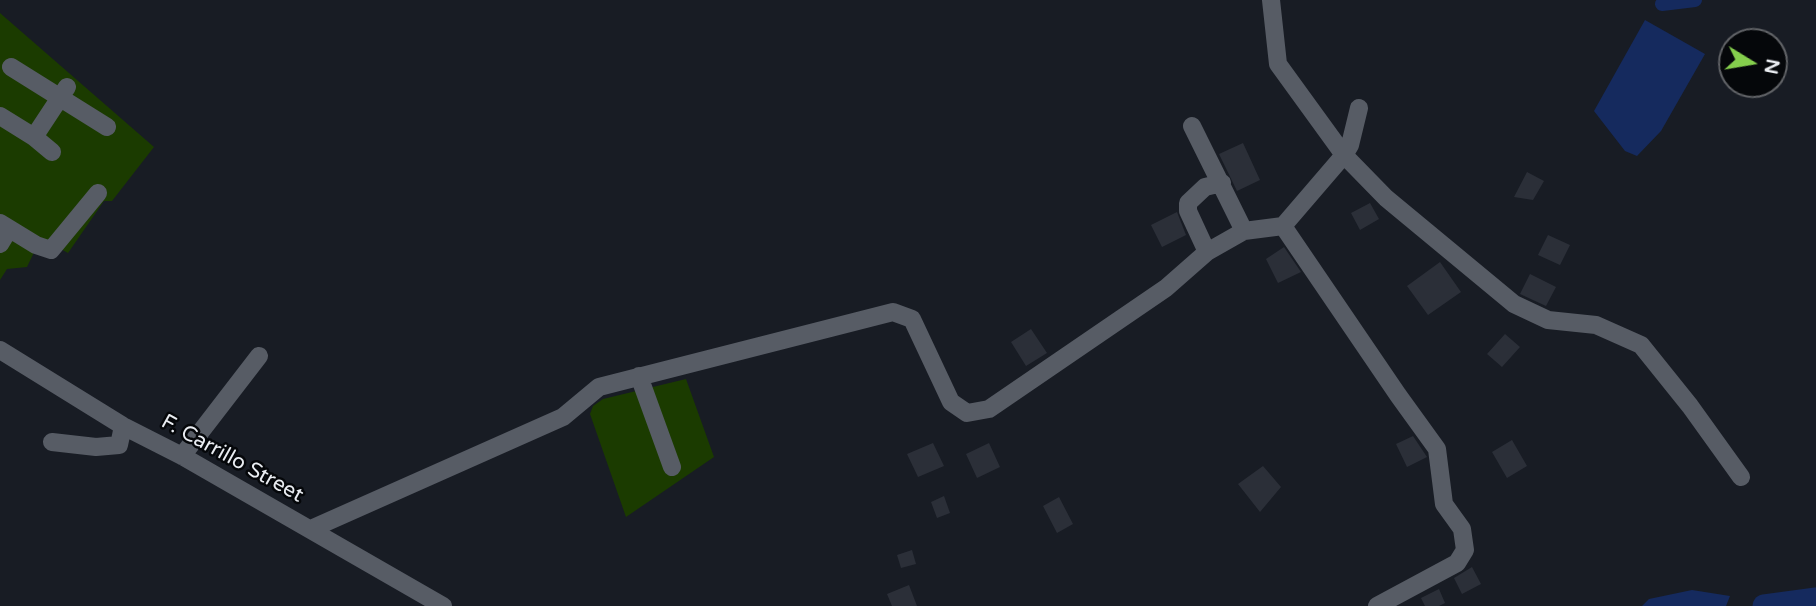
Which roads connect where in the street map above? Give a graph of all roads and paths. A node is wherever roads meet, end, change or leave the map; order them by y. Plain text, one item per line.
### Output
1 (1271, 0) edge
2 (11, 67) dead end
3 (64, 92) junction
4 (1359, 108) dead end
5 (1, 119) edge
6 (1192, 126) dead end
7 (107, 127) dead end
8 (34, 136) junction
9 (52, 152) dead end
10 (1345, 155) junction
11 (1222, 183) junction
12 (98, 193) dead end
13 (1283, 226) junction
14 (1244, 231) junction
15 (3, 232) edge
16 (1207, 252) junction
17 (0, 350) edge
18 (259, 356) dead end
19 (639, 376) junction
20 (123, 426) junction
21 (52, 442) dead end
22 (182, 456) junction
23 (672, 467) dead end
24 (1741, 477) dead end
25 (311, 529) junction
26 (1408, 598) edge
27 (443, 606) edge
28 (1377, 606) edge

1 - 10 street
2 - 3 street
3 - 7 street
3 - 8 street
4 - 10 street
5 - 8 street
6 - 11 street
8 - 9 street
10 - 13 street
10 - 24 street
11 - 14 street
11 - 16 street
12 - 15 street
13 - 14 street
13 - 26 street
14 - 16 street
16 - 19 street
17 - 20 street, F. Carrillo Street
18 - 22 street
19 - 23 street
19 - 25 street
20 - 21 street
20 - 22 street, F. Carrillo Street
22 - 25 street, F. Carrillo Street
25 - 27 street, F. Carrillo Street
26 - 28 street

